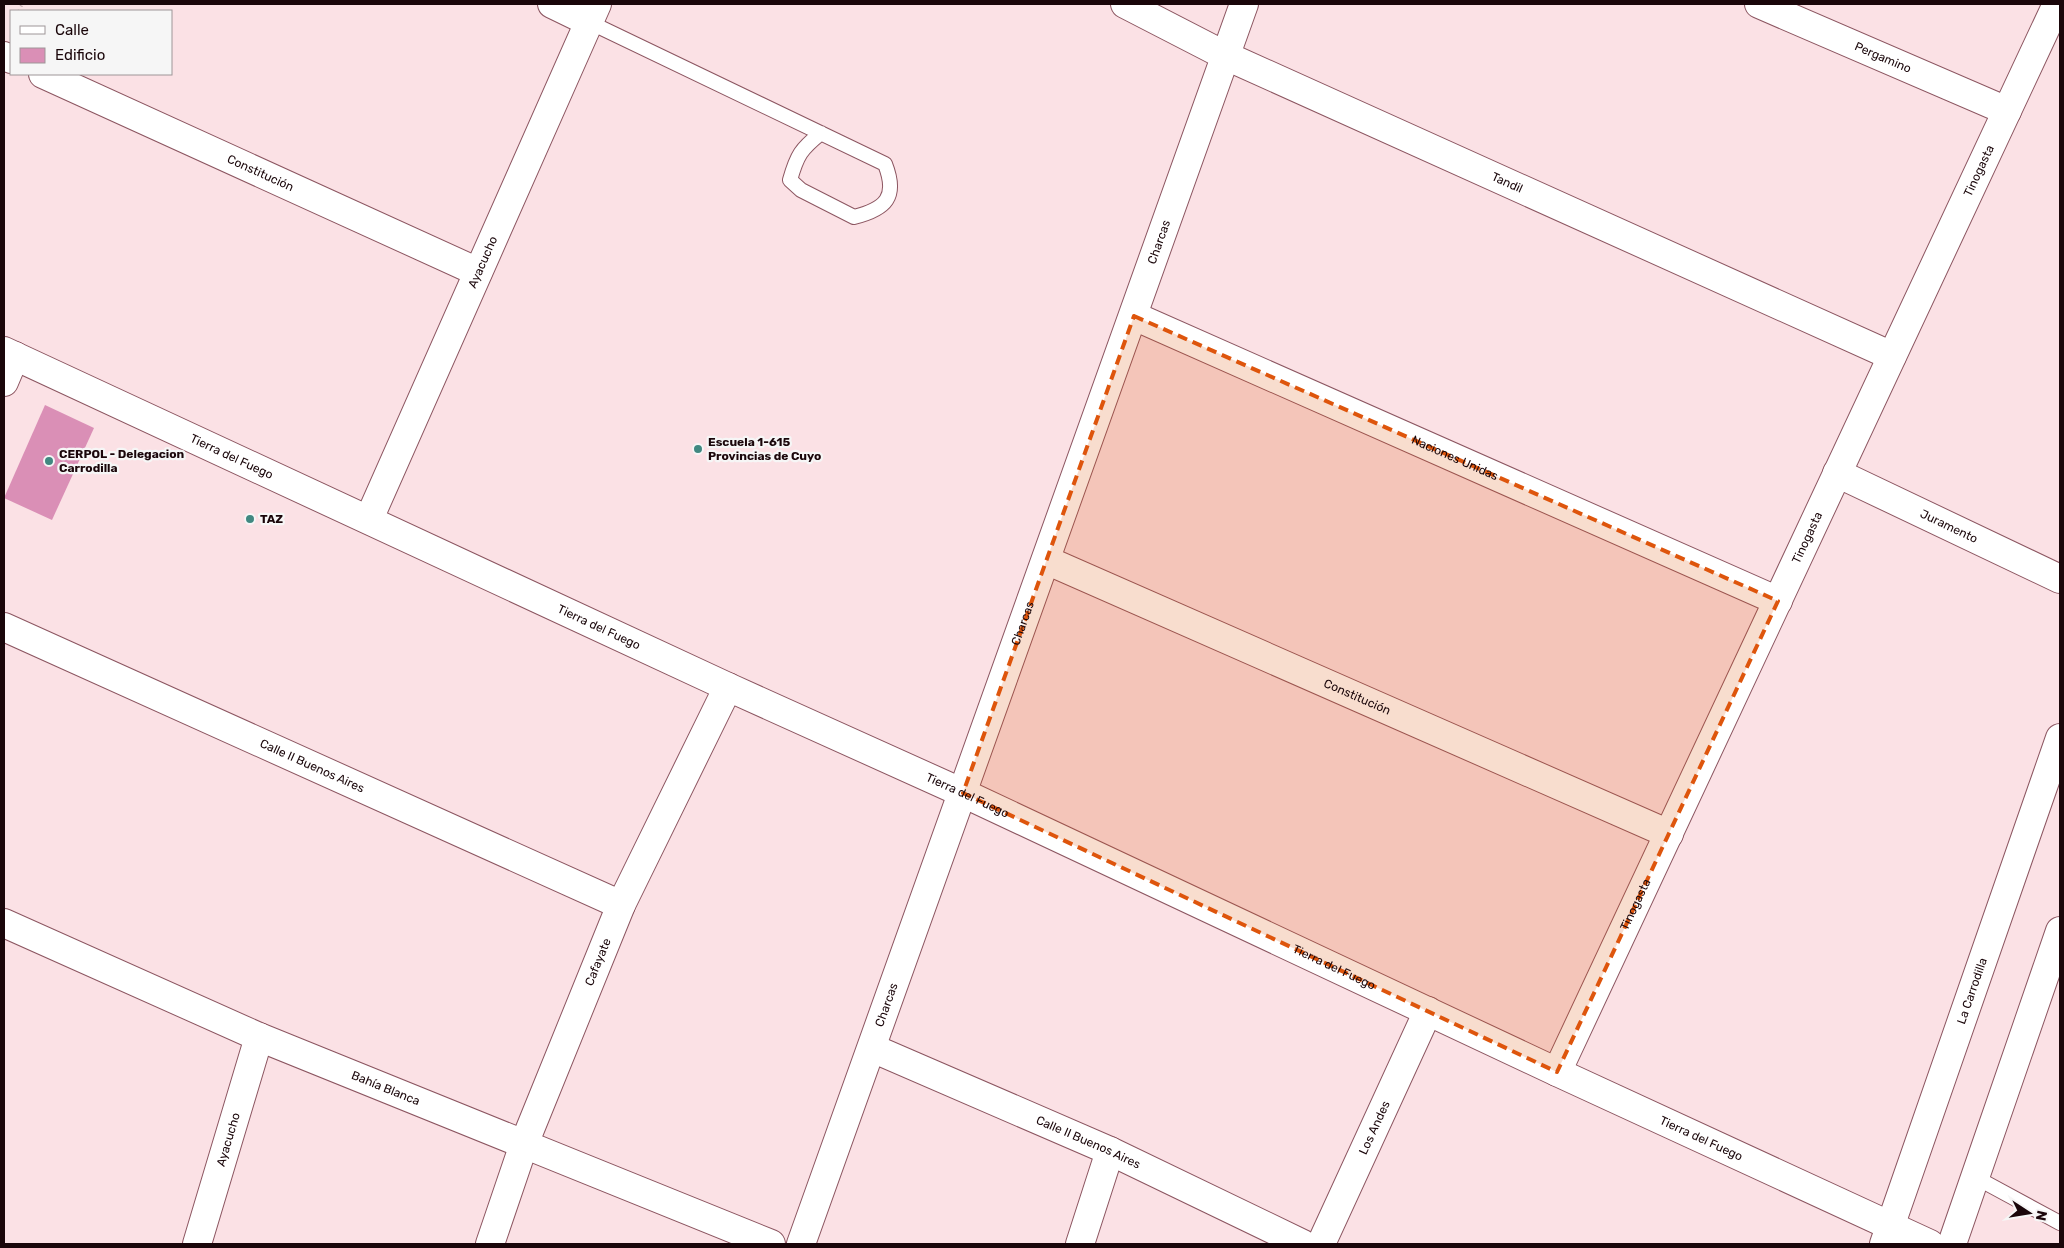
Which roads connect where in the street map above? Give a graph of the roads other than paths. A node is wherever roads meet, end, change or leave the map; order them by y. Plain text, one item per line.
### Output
1 (552, 4) edge
2 (1126, 4) edge
3 (1244, 4) edge
4 (1760, 4) edge
5 (2057, 4) edge
6 (593, 13) edge
7 (1224, 55) junction
8 (45, 75) edge
9 (2007, 111) junction
10 (821, 133) junction
11 (478, 272) junction
12 (1134, 316) junction
13 (9, 353) edge
14 (1892, 356) junction
15 (4, 382) edge
16 (1838, 473) junction
17 (369, 519) junction
18 (1046, 560) junction
19 (2060, 579) edge
20 (1778, 601) junction
21 (4, 627) edge
22 (728, 687) junction
23 (2060, 738) edge
24 (963, 793) junction
25 (1669, 834) junction
26 (621, 905) junction
27 (4, 923) edge
28 (2060, 931) edge
29 (1428, 1012) junction
30 (260, 1037) junction
31 (872, 1048) junction
32 (1557, 1072) junction
33 (524, 1144) junction
34 (1110, 1151) junction
35 (1975, 1177) junction
36 (2060, 1223) edge
37 (1887, 1236) edge
38 (197, 1244) edge
39 (490, 1244) edge
40 (771, 1244) edge
41 (801, 1244) edge
42 (1080, 1244) edge
43 (1303, 1244) edge
44 (1321, 1244) edge
45 (1930, 1244) edge
46 (1952, 1244) edge

1 - 6 street
2 - 7 street, Tandil
3 - 7 street, Charcas
4 - 9 street, Pergamino
5 - 9 street, Tinogasta
6 - 10 lane
6 - 11 street, Ayacucho
7 - 12 street, Charcas
7 - 14 street, Tandil
8 - 11 street, Constitución
9 - 14 street, Tinogasta
10 - 10 lane
11 - 17 street, Ayacucho
12 - 18 street, Charcas
12 - 20 street, Naciones Unidas
13 - 15 street
13 - 17 street, Tierra del Fuego
14 - 16 street, Tinogasta
16 - 19 street, Juramento
16 - 20 street, Tinogasta
17 - 22 street, Tierra del Fuego
18 - 24 street, Charcas
18 - 25 street, Constitución
20 - 25 street, Tinogasta
21 - 26 street, Calle II Buenos Aires
22 - 24 street, Tierra del Fuego
22 - 26 street, Cafayate
23 - 37 street, La Carrodilla
24 - 29 street, Tierra del Fuego
24 - 31 street, Charcas
25 - 32 street, Tinogasta
26 - 33 street, Cafayate
27 - 30 street, Bahía Blanca
28 - 35 street
29 - 32 street, Tierra del Fuego
29 - 44 street, Los Andes
30 - 33 street, Bahía Blanca
30 - 38 street, Ayacucho
31 - 34 street, Calle II Buenos Aires
31 - 41 street, Charcas
32 - 37 street, Tierra del Fuego
33 - 39 street, Cafayate
33 - 40 street, Bahía Blanca
34 - 42 street
34 - 43 street, Calle II Buenos Aires
35 - 36 lane
35 - 46 street
37 - 45 street, Tierra del Fuego

